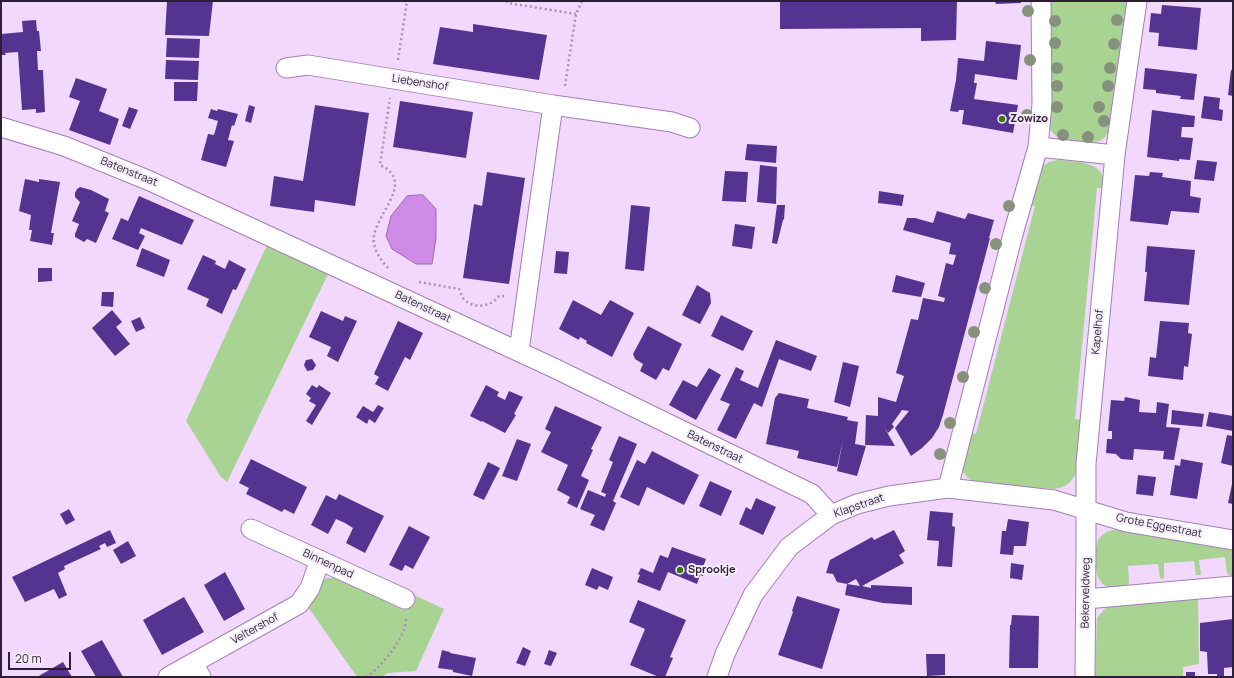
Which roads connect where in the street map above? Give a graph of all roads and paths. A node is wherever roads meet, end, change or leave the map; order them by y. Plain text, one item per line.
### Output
1 (407, 1) edge
2 (506, 1) edge
3 (582, 1) edge
4 (1041, 1) edge
5 (1137, 1) edge
6 (576, 14) junction
7 (286, 68) dead end
8 (393, 79) junction
9 (558, 106) junction
10 (1, 127) edge
11 (690, 128) dead end
12 (1038, 147) junction
13 (1115, 155) junction
14 (393, 272) dead end
15 (417, 282) dead end
16 (526, 298) junction
17 (519, 351) junction
18 (948, 488) junction
19 (1086, 510) junction
20 (831, 515) junction
21 (251, 529) dead end
22 (1233, 540) edge
23 (320, 560) junction
24 (1233, 586) edge
25 (1086, 599) junction
26 (405, 600) joint
27 (197, 670) edge
28 (168, 677) edge
29 (366, 677) edge
30 (717, 677) edge
31 (1085, 677) edge

1 - 8 path
2 - 6 path
3 - 6 path
4 - 12 street
5 - 13 street, Kapelhof
6 - 9 path
7 - 8 street, Liebenshof
8 - 9 street, Liebenshof
8 - 14 path
9 - 11 street, Liebenshof
9 - 16 street
10 - 17 street, Batenstraat
12 - 13 street
12 - 18 street
13 - 19 street, Kapelhof
15 - 16 path
16 - 17 street
17 - 20 street, Batenstraat
18 - 19 street, Klapstraat
18 - 20 street, Klapstraat
19 - 22 street, Grote Eggestraat
19 - 25 street, Bekerveldweg
20 - 30 street, Klapstraat
21 - 23 street, Binnenpad
23 - 26 street, Binnenpad
23 - 27 street, Veltershof
24 - 25 street
25 - 31 street, Bekerveldweg
26 - 29 path
27 - 28 street, Veltershof

